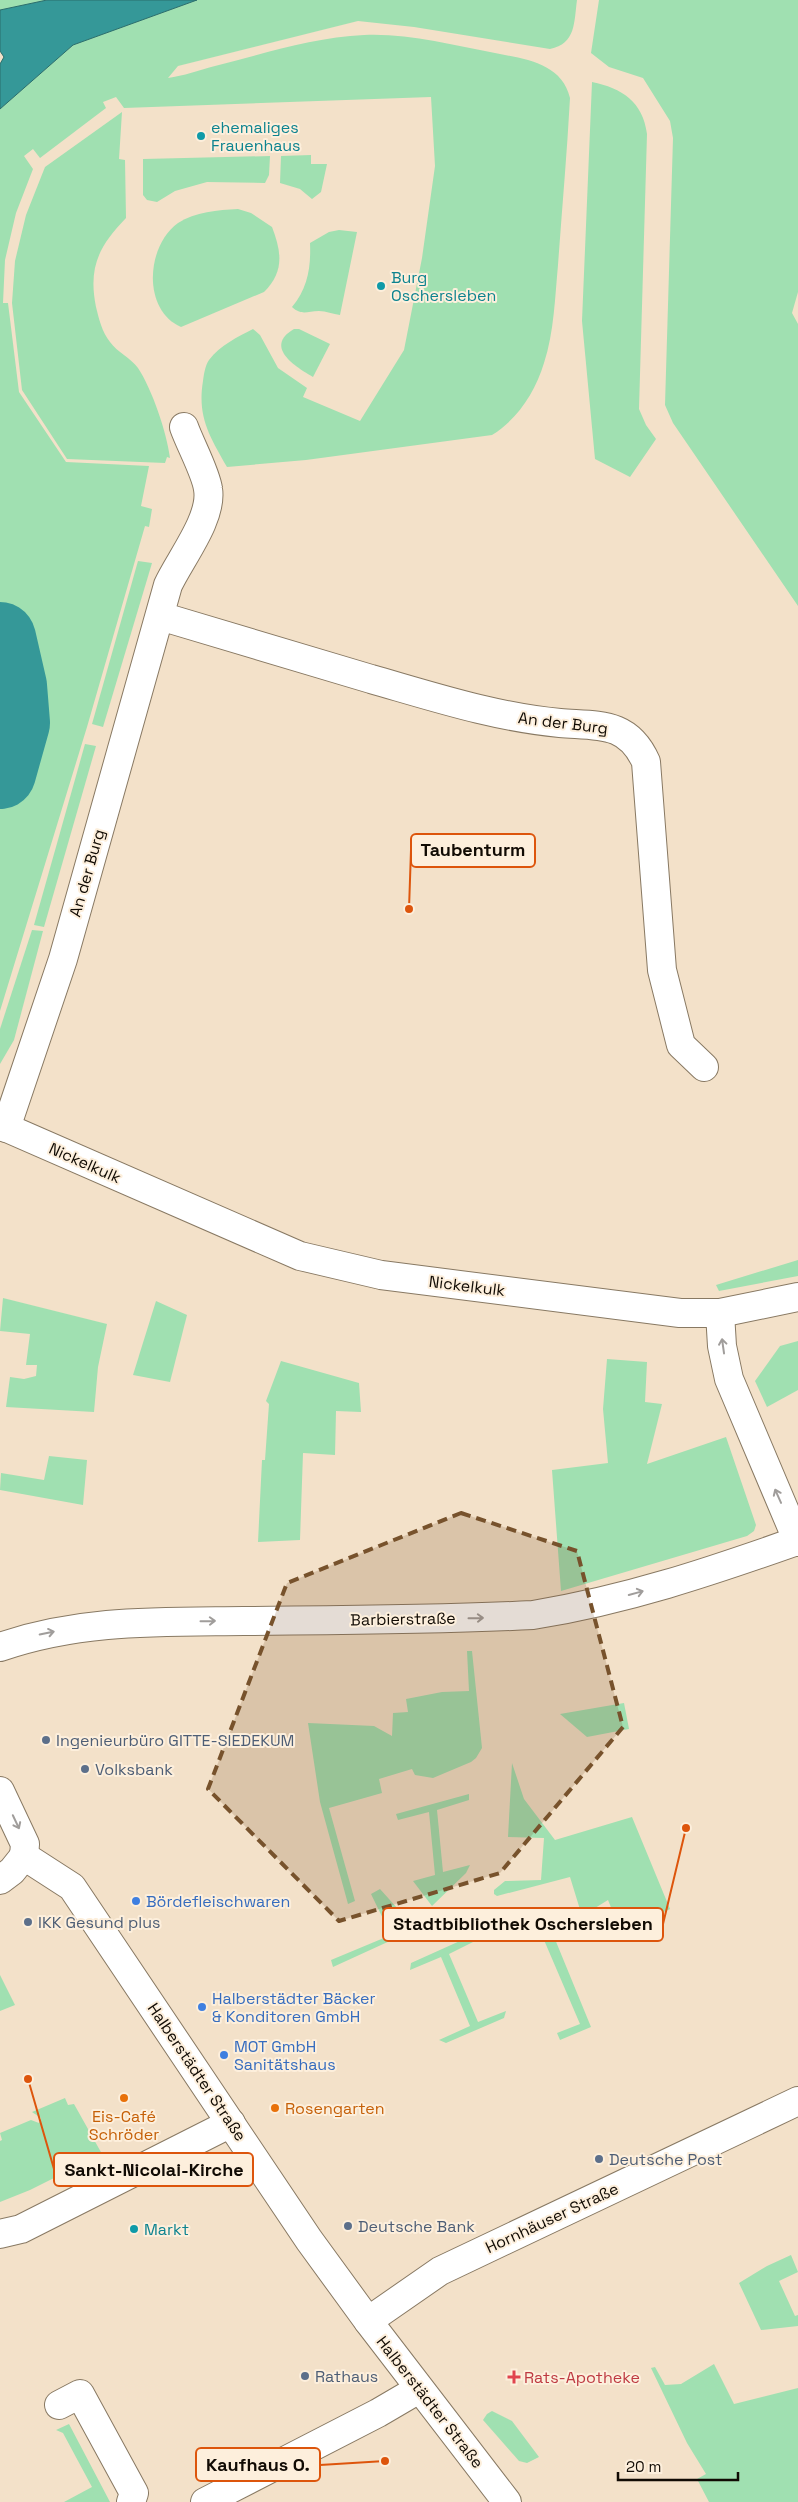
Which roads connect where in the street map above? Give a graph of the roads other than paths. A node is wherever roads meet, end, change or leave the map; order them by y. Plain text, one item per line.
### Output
1 (184, 427) dead end
2 (160, 616) junction
3 (704, 1068) dead end
4 (3, 1127) edge
5 (798, 1297) edge
6 (720, 1313) junction
7 (798, 1541) edge
8 (0, 1647) edge
9 (0, 1791) edge
10 (24, 1856) junction
11 (0, 1880) edge
12 (798, 2101) edge
13 (231, 2123) junction
14 (0, 2234) edge
15 (368, 2321) junction
16 (419, 2389) junction
17 (70, 2399) dead end
18 (131, 2502) edge
19 (205, 2502) edge
20 (507, 2502) edge

1 - 2 street, An der Burg
2 - 3 street, An der Burg
2 - 4 street, An der Burg
4 - 6 street, Nickelkulk
5 - 6 street, Nickelkulk
7 -> 6 street
8 -> 7 street, Barbierstraße
9 -> 10 street
10 - 11 street
10 - 13 street, Halberstädter Straße
12 - 15 street, Hornhäuser Straße
13 - 14 street
13 - 15 street, Halberstädter Straße
15 - 16 street, Halberstädter Straße
16 - 19 street
16 - 20 street, Halberstädter Straße
17 - 18 street

